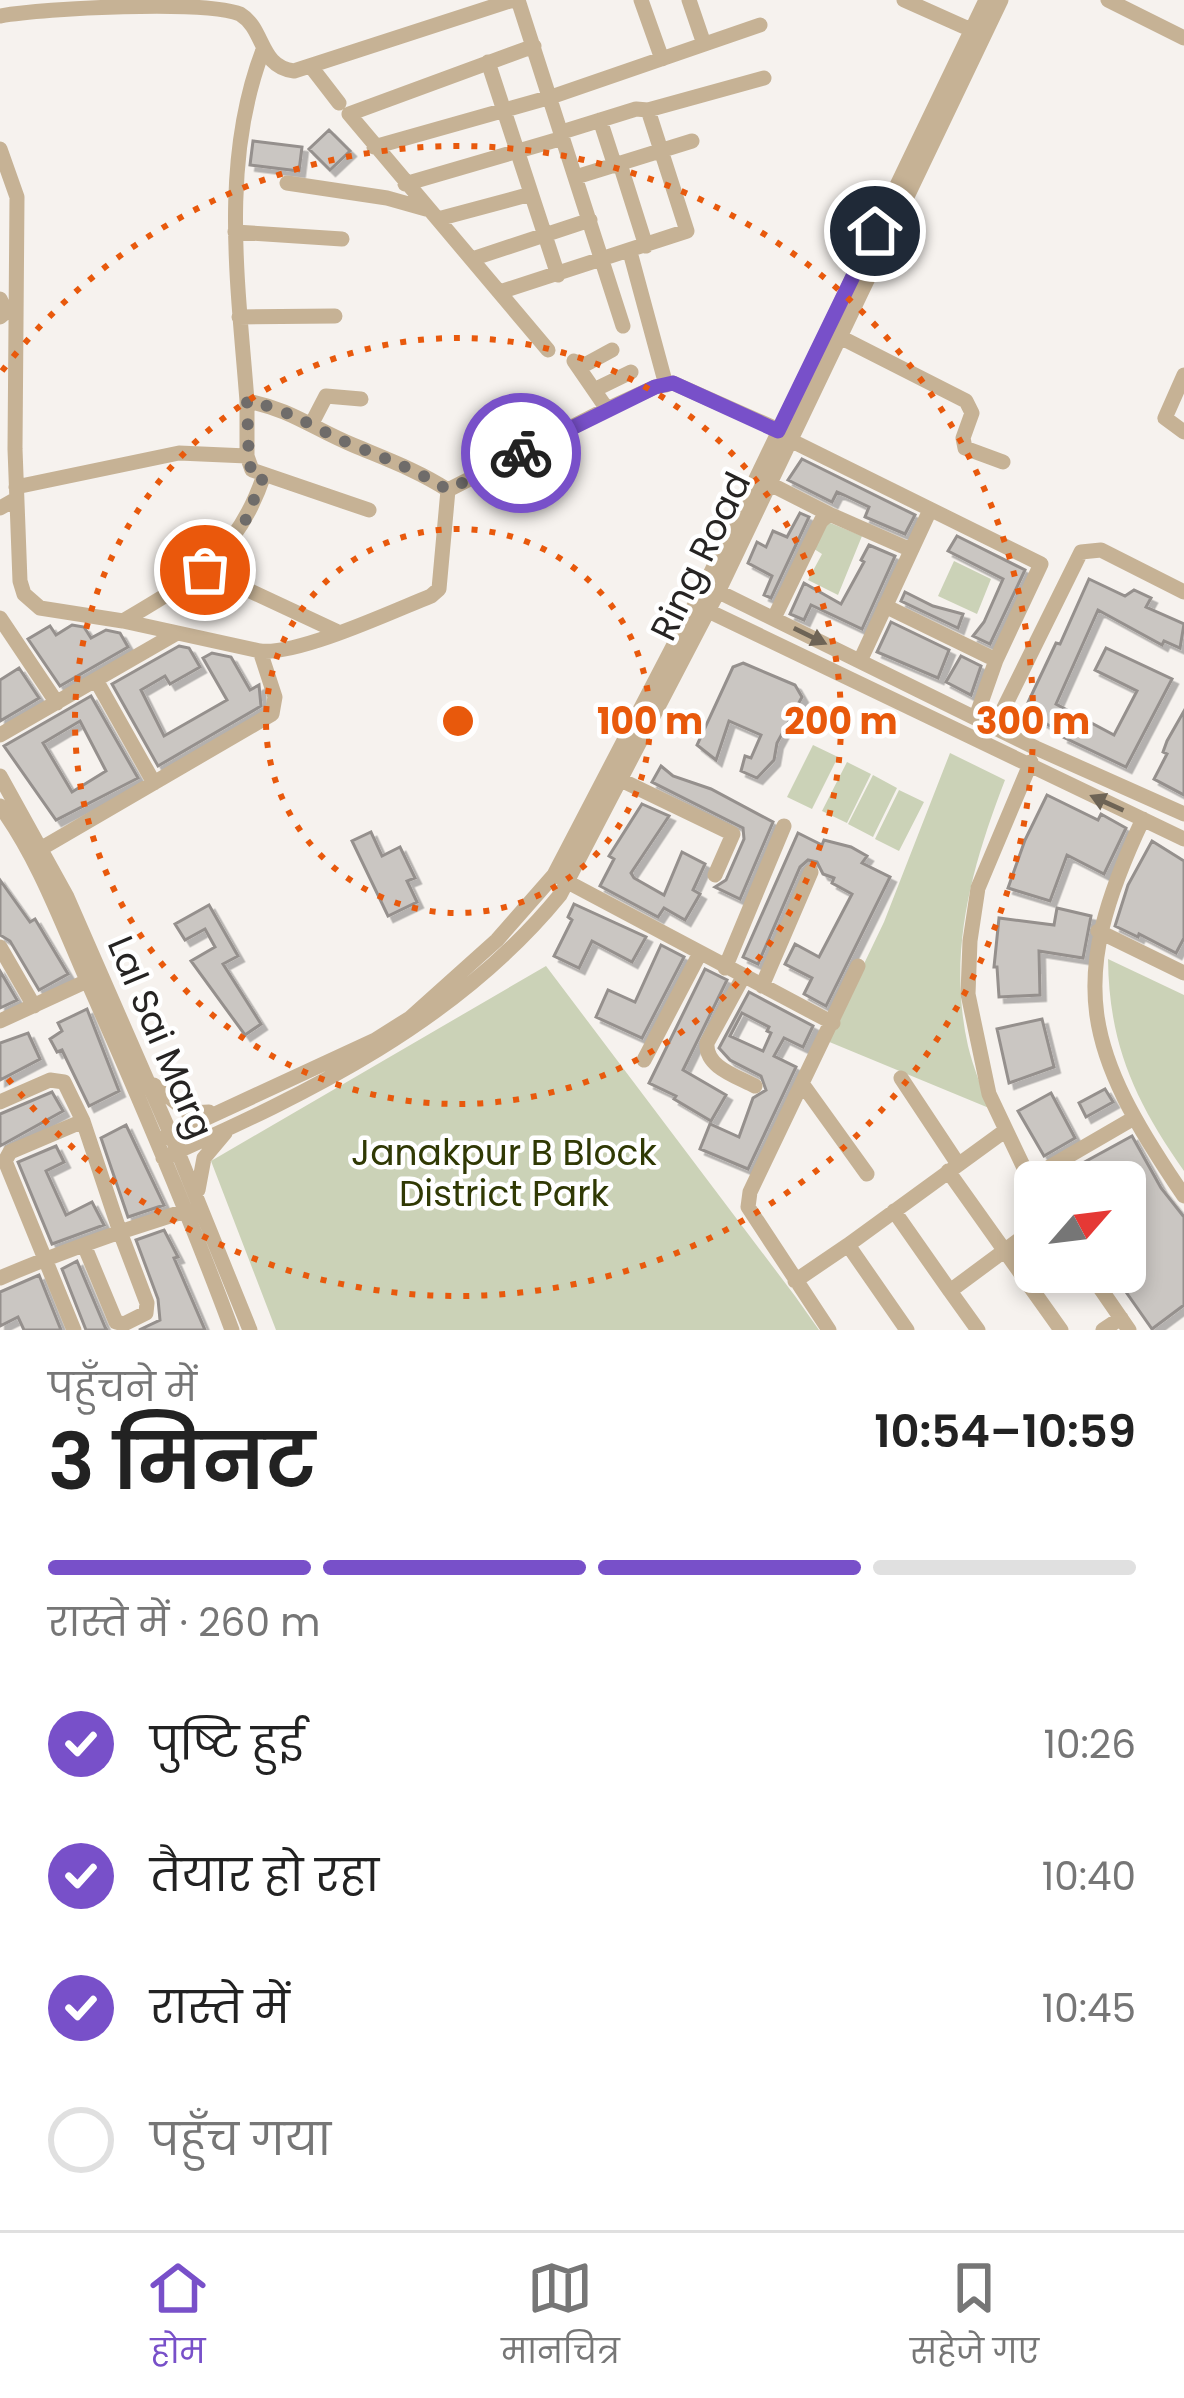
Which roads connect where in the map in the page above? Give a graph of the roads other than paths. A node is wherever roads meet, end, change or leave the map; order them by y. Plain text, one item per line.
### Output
1 (516, 0) edge
2 (641, 0) edge
3 (688, 0) edge
4 (904, 0) edge
5 (986, 0) edge
6 (1000, 0) edge
7 (1108, 0) edge
8 (34, 5) edge
9 (236, 6) edge
10 (0, 16) edge
11 (760, 25) dead end
12 (979, 33) junction
13 (1184, 38) edge
14 (704, 44) junction
15 (533, 46) junction
16 (262, 50) junction
17 (662, 59) junction
18 (488, 62) junction
19 (312, 68) junction
20 (764, 77) dead end
21 (551, 97) junction
22 (339, 104) dead end
23 (648, 110) junction
24 (503, 111) junction
25 (600, 120) junction
26 (562, 135) junction
27 (692, 141) dead end
28 (374, 147) junction
29 (0, 149) edge
30 (663, 151) junction
31 (517, 152) junction
32 (617, 165) junction
33 (576, 178) junction
34 (287, 183) dead end
35 (405, 184) junction
36 (531, 194) junction
37 (433, 214) junction
38 (590, 220) junction
39 (235, 232) junction
40 (545, 236) junction
41 (342, 239) dead end
42 (638, 249) junction
43 (472, 259) junction
44 (603, 261) junction
45 (558, 275) junction
46 (500, 292) junction
47 (6, 310) edge
48 (335, 316) dead end
49 (239, 317) junction
50 (623, 326) dead end
51 (838, 336) junction
52 (548, 350) dead end
53 (612, 350) dead end
54 (631, 372) dead end
55 (1184, 375) edge
56 (666, 385) junction
57 (594, 390) junction
58 (361, 399) dead end
59 (247, 401) junction
60 (607, 410) junction
61 (312, 423) junction
62 (1184, 432) edge
63 (789, 437) junction
64 (247, 456) junction
65 (1003, 462) dead end
66 (264, 475) junction
67 (768, 483) junction
68 (448, 490) junction
69 (6, 502) edge
70 (369, 509) dead end
71 (930, 510) junction
72 (829, 514) junction
73 (911, 550) junction
74 (205, 570) junction
75 (712, 589) junction
76 (1184, 592) edge
77 (885, 606) junction
78 (702, 607) junction
79 (0, 618) edge
80 (774, 618) junction
81 (123, 621) junction
82 (336, 631) junction
83 (177, 633) junction
84 (260, 651) junction
85 (996, 660) junction
86 (860, 661) junction
87 (95, 680) junction
88 (57, 703) junction
89 (976, 717) junction
90 (995, 726) junction
91 (0, 735) edge
92 (1036, 748) junction
93 (1029, 767) junction
94 (0, 776) edge
95 (623, 781) junction
96 (154, 783) junction
97 (0, 806) edge
98 (1184, 814) edge
99 (1143, 819) junction
100 (784, 826) dead end
101 (1184, 839) edge
102 (43, 848) junction
103 (812, 872) dead end
104 (715, 875) dead end
105 (561, 879) junction
106 (1098, 931) junction
107 (0, 947) edge
108 (699, 955) junction
109 (858, 966) dead end
110 (724, 968) junction
111 (1184, 973) edge
112 (742, 977) junction
113 (88, 981) junction
114 (762, 986) junction
115 (34, 1006) junction
116 (0, 1021) edge
117 (833, 1024) junction
118 (644, 1060) dead end
119 (901, 1078) dead end
120 (147, 1079) junction
121 (803, 1085) junction
122 (755, 1086) dead end
123 (0, 1102) edge
124 (236, 1114) junction
125 (1134, 1118) junction
126 (83, 1121) junction
127 (1006, 1130) junction
128 (164, 1138) junction
129 (171, 1155) junction
130 (1021, 1161) edge
131 (1069, 1161) edge
132 (953, 1168) junction
133 (867, 1174) dead end
134 (1184, 1196) edge
135 (193, 1209) junction
136 (894, 1211) junction
137 (120, 1232) junction
138 (1014, 1244) edge
139 (84, 1245) junction
140 (848, 1245) junction
141 (1003, 1252) junction
142 (48, 1258) junction
143 (2, 1273) edge
144 (795, 1281) junction
145 (950, 1291) junction
146 (1104, 1293) edge
147 (1125, 1324) edge
148 (74, 1330) edge
149 (232, 1330) edge
150 (250, 1330) edge
151 (829, 1330) edge
152 (907, 1330) edge
153 (978, 1330) edge
154 (1061, 1330) edge
155 (1103, 1330) edge

1 - 15 street
1 - 19 street
2 - 17 street
3 - 14 street
4 - 12 street
5 - 12 street, Ring Road
6 - 12 street, Ring Road
7 - 13 street
8 - 9 street
8 - 10 street
9 - 16 street
11 - 14 street
12 - 51 street, Ring Road
12 - 63 street, Ring Road
14 - 17 street
15 - 18 street
15 - 21 street
16 - 19 street
16 - 39 street
17 - 21 street
18 - 24 street
18 - 28 street
19 - 22 street
20 - 23 street
21 - 24 street
21 - 26 street
23 - 25 street
23 - 30 street
24 - 28 street
24 - 31 street
25 - 26 street
25 - 32 street
26 - 31 street
26 - 33 street
27 - 30 street
28 - 35 street
29 - 47 street
30 - 32 street
30 - 42 street
31 - 35 street
31 - 36 street
32 - 33 street
32 - 42 street
33 - 38 street
34 - 37 street
35 - 37 street
36 - 37 street
36 - 40 street
37 - 43 street
38 - 40 street
38 - 44 street
39 - 41 street
39 - 49 street
40 - 43 street
40 - 45 street
42 - 44 street
42 - 56 street
43 - 46 street
44 - 45 street
44 - 50 street
45 - 46 street
46 - 52 street
47 - 69 street
48 - 49 street
49 - 59 street
51 - 63 street, Ring Road
51 - 65 street
53 - 57 street
54 - 57 street
55 - 62 street
56 - 60 street
56 - 63 street
57 - 60 street
58 - 61 street
59 - 61 street
59 - 64 street
60 - 68 street
61 - 68 street
63 - 67 street, Ring Road
63 - 71 street
63 - 75 street, Ring Road
64 - 66 street
64 - 69 street
66 - 70 street
66 - 74 street
67 - 72 street
67 - 75 street, Ring Road
68 - 82 street
69 - 81 street
71 - 73 street
71 - 85 street
72 - 73 street
72 - 80 street
73 - 77 street
74 - 81 street
74 - 82 street
75 - 78 street, Ring Road
75 - 80 street
76 - 90 street
77 - 85 street
77 - 86 street
78 - 93 street
78 - 95 street, Ring Road
78 - 105 street, Ring Road
79 - 88 street
80 -> 86 street
81 - 83 street
82 - 84 street
83 - 84 street
83 - 87 street
84 - 96 street
85 - 89 street
86 - 89 street
87 - 88 street
87 - 96 street
88 - 91 street
89 - 90 street
90 - 92 street
92 - 93 street
92 - 98 street
99 -> 93 street
93 - 127 street
94 - 102 street, Lal Sai Marg
95 - 104 street
95 - 105 street, Ring Road
96 - 102 street
97 - 113 street, Lal Sai Marg
99 - 101 street
99 - 106 street
100 - 110 street
102 - 120 street, Lal Sai Marg
103 - 114 street
105 - 108 street
105 - 124 street, Ring Road
106 - 111 street
106 - 125 street
107 - 115 street
108 - 110 street
108 - 118 street
109 - 117 street
110 - 112 street
112 - 114 street
112 - 122 street
113 - 115 street
113 - 128 street, Lal Sai Marg
114 - 117 street
115 - 116 street
117 - 121 street
119 - 132 street
120 - 124 street
120 - 128 street, Lal Sai Marg
121 - 133 street
121 - 144 street
123 - 126 street
124 - 128 street, Ring Road
124 - 129 street, Ring Road
124 - 135 street
125 - 131 street
125 - 134 street
126 - 137 street
126 - 142 street
127 - 130 street
127 - 132 street
128 - 129 street, Lal Sai Marg
129 - 135 street, Lal Sai Marg
132 - 136 street
132 - 141 street
135 - 137 street
135 - 149 street, Lal Sai Marg
135 - 150 street, Lal Sai Marg
136 - 140 street
136 - 145 street
137 - 139 street
137 - 139 street
138 - 141 street
139 - 142 street
140 - 144 street
140 - 152 street
141 - 145 street
141 - 154 street
142 - 143 street
142 - 148 street
144 - 151 street
145 - 153 street
146 - 147 street
147 - 155 street

